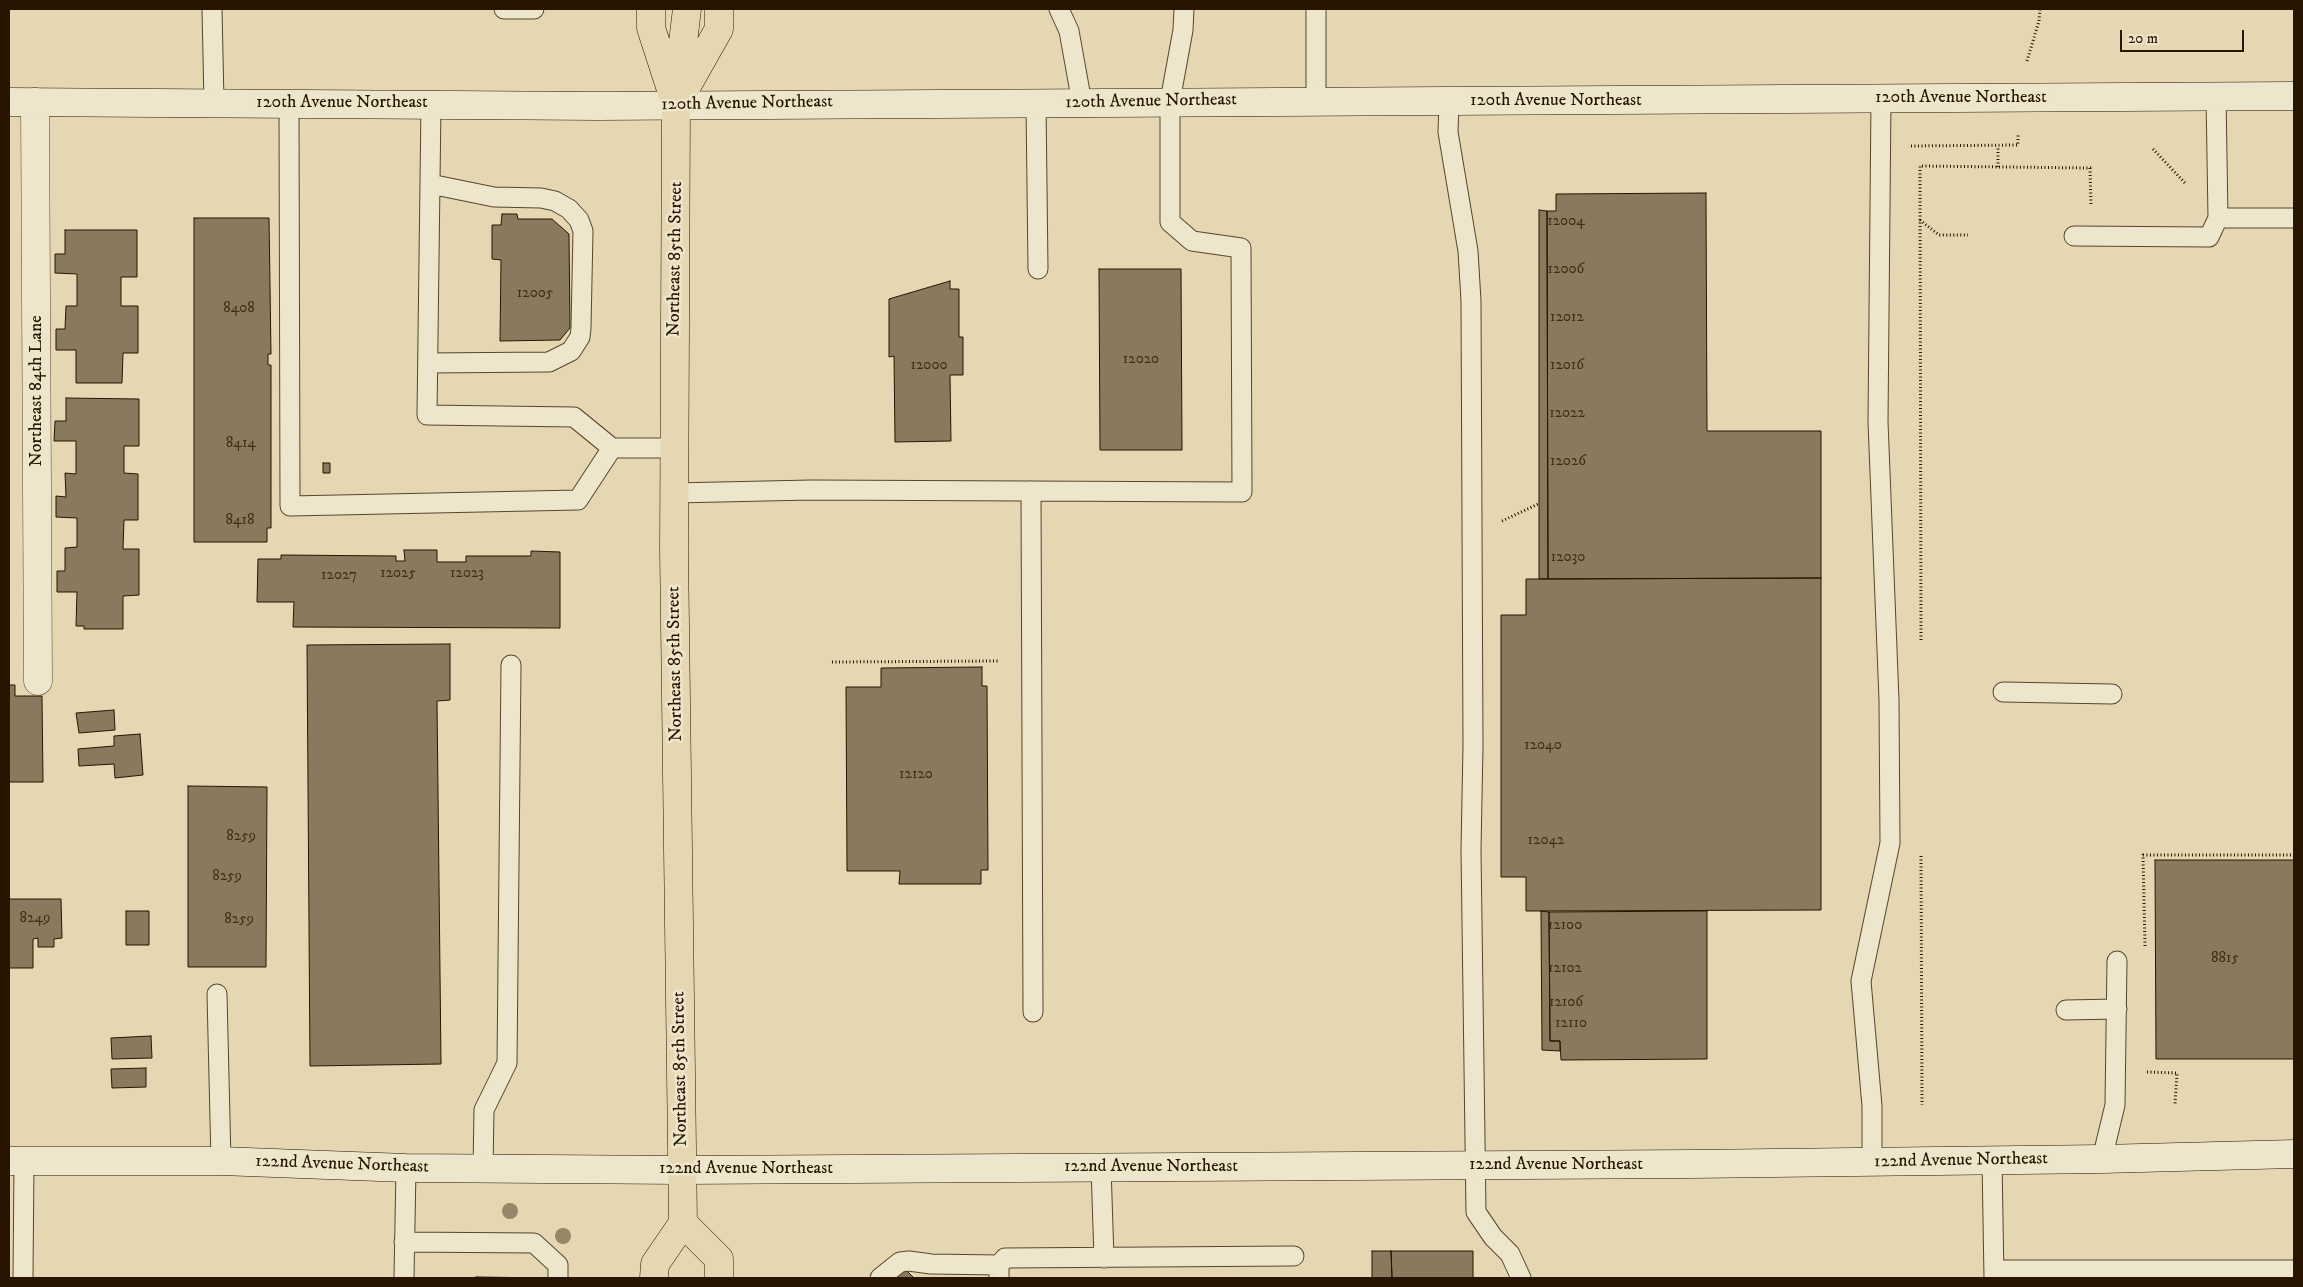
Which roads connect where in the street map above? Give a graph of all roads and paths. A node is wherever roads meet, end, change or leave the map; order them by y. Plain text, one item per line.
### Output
1 (212, 9) edge
2 (504, 9) edge
3 (534, 9) edge
4 (651, 9) edge
5 (687, 9) edge
6 (719, 9) edge
7 (1060, 9) edge
8 (1184, 9) edge
9 (1316, 9) edge
10 (2040, 9) edge
11 (2026, 64) dead end
12 (2216, 96) junction
13 (2294, 96) edge
14 (1881, 99) junction
15 (1170, 101) junction
16 (1316, 101) junction
17 (22, 102) edge
18 (214, 102) junction
19 (1449, 102) junction
20 (289, 103) junction
21 (1082, 103) junction
22 (431, 104) junction
23 (1036, 104) junction
24 (676, 105) junction
25 (2018, 131) dead end
26 (1880, 145) junction
27 (1998, 146) junction
28 (1998, 167) junction
29 (430, 184) junction
30 (2218, 218) junction
31 (2294, 218) edge
32 (1920, 220) junction
33 (1968, 235) dead end
34 (2082, 236) joint
35 (1038, 270) dead end
36 (428, 363) junction
37 (612, 448) junction
38 (674, 448) junction
39 (1031, 491) junction
40 (674, 493) junction
41 (1538, 504) dead end
42 (1502, 521) dead end
43 (1921, 649) dead end
44 (1031, 661) junction
45 (832, 662) dead end
46 (511, 665) dead end
47 (38, 681) dead end
48 (2003, 692) dead end
49 (2112, 694) dead end
50 (1921, 847) dead end
51 (2294, 855) edge
52 (2145, 954) dead end
53 (2117, 961) dead end
54 (217, 994) dead end
55 (2117, 1009) junction
56 (2066, 1010) dead end
57 (1034, 1012) dead end
58 (2147, 1062) dead end
59 (2175, 1104) dead end
60 (1922, 1105) dead end
61 (2294, 1154) edge
62 (2102, 1159) junction
63 (1992, 1160) junction
64 (16, 1161) edge
65 (221, 1161) junction
66 (1872, 1162) junction
67 (1476, 1165) junction
68 (1101, 1167) junction
69 (406, 1168) junction
70 (484, 1168) junction
71 (682, 1170) junction
72 (683, 1223) junction
73 (404, 1242) junction
74 (1294, 1256) dead end
75 (1104, 1258) junction
76 (2294, 1270) edge
77 (999, 1271) edge
78 (1994, 1274) edge
79 (23, 1278) edge
80 (404, 1278) edge
81 (558, 1278) edge
82 (654, 1278) edge
83 (719, 1278) edge
84 (880, 1278) edge
85 (1521, 1278) edge

1 - 18 lane
2 - 3 lane
4 - 24 main road, Northeast 85th Street
5 - 24 main road
6 - 24 main road, Northeast 85th Street
7 - 21 lane
8 - 15 lane
9 - 16 lane
10 - 11 path
12 - 13 street, 120th Avenue Northeast
12 - 14 street, 120th Avenue Northeast
12 - 30 lane
14 - 19 street, 120th Avenue Northeast
14 - 26 lane
15 - 16 street, 120th Avenue Northeast
15 - 21 street, 120th Avenue Northeast
15 - 39 lane
16 - 19 street, 120th Avenue Northeast
17 - 18 street, 120th Avenue Northeast
17 - 47 street, Northeast 84th Lane
18 - 20 street, 120th Avenue Northeast
19 - 67 lane
20 - 22 street, 120th Avenue Northeast
20 - 37 lane
21 - 23 street, 120th Avenue Northeast
22 - 24 street, 120th Avenue Northeast
22 - 29 lane
23 - 24 street, 120th Avenue Northeast
23 - 35 lane
24 - 38 main road, Northeast 85th Street
25 - 27 path
26 - 27 path
26 - 66 lane
27 - 28 path
28 - 32 path
28 - 34 path
29 - 36 lane
29 - 36 lane
30 - 31 lane
30 - 34 lane
32 - 33 path
32 - 43 path
36 - 37 lane
37 - 38 lane
38 - 40 main road, Northeast 85th Street
39 - 40 lane
39 - 44 lane
40 - 71 main road, Northeast 85th Street
41 - 42 path
44 - 45 path
44 - 57 lane
46 - 70 lane
48 - 49 lane
50 - 60 path
51 - 52 path
53 - 55 lane
54 - 65 lane
55 - 56 lane
55 - 62 lane
58 - 59 path
61 - 62 street, 122nd Avenue Northeast
62 - 63 street, 122nd Avenue Northeast
63 - 66 street, 122nd Avenue Northeast
63 - 78 lane
64 - 65 street, 122nd Avenue Northeast
64 - 79 lane
65 - 69 street, 122nd Avenue Northeast
66 - 67 street, 122nd Avenue Northeast
67 - 68 street, 122nd Avenue Northeast
67 - 85 lane
68 - 71 street, 122nd Avenue Northeast
68 - 75 lane
69 - 70 street, 122nd Avenue Northeast
69 - 73 lane
70 - 71 street, 122nd Avenue Northeast
71 - 72 main road, Northeast 85th Street
72 - 82 main road
72 - 83 main road
73 - 80 lane
73 - 81 lane
74 - 75 lane
75 - 77 lane
76 - 78 lane
77 - 84 lane

